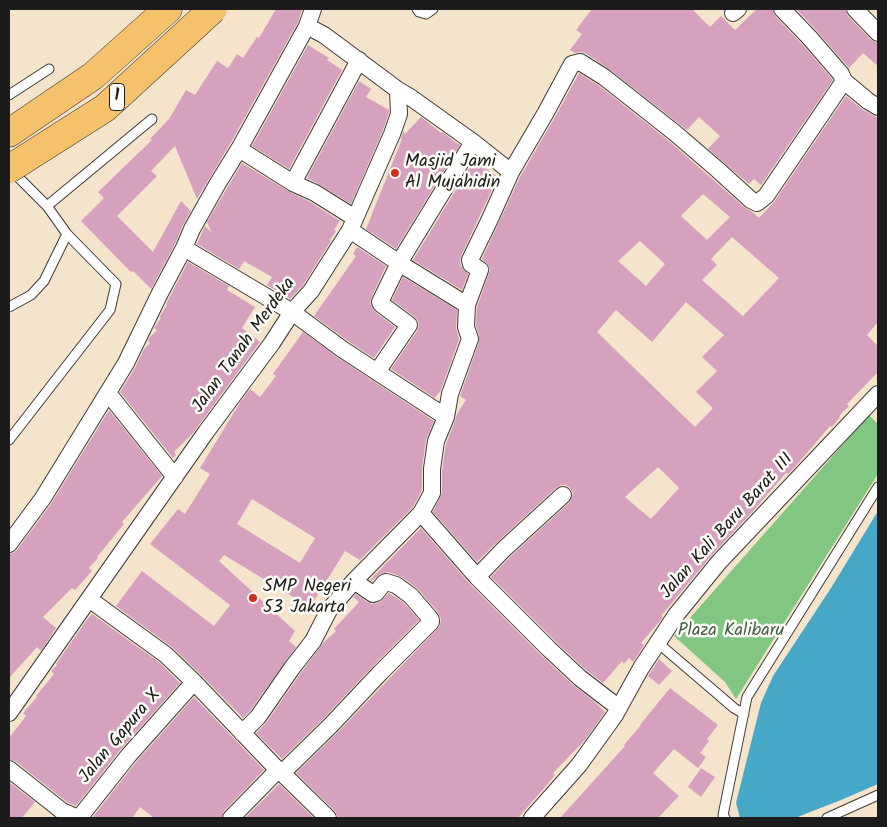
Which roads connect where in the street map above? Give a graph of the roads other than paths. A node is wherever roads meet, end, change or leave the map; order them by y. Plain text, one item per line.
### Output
1 (168, 9) edge
2 (213, 9) edge
3 (313, 9) edge
4 (417, 9) edge
5 (433, 9) edge
6 (782, 9) edge
7 (855, 9) edge
8 (307, 26) junction
9 (878, 33) edge
10 (359, 60) junction
11 (49, 69) dead end
12 (844, 81) junction
13 (398, 90) junction
14 (9, 96) edge
15 (878, 106) edge
16 (152, 119) dead end
17 (9, 133) edge
18 (473, 142) junction
19 (239, 149) junction
20 (9, 169) edge
21 (511, 172) junction
22 (293, 183) junction
23 (48, 206) junction
24 (353, 224) junction
25 (67, 234) junction
26 (184, 248) junction
27 (399, 263) junction
28 (467, 305) junction
29 (9, 307) edge
30 (292, 312) junction
31 (376, 372) junction
32 (108, 393) junction
33 (875, 402) edge
34 (446, 417) junction
35 (9, 440) edge
36 (175, 477) junction
37 (878, 487) edge
38 (563, 495) dead end
39 (421, 513) junction
40 (9, 544) edge
41 (477, 577) junction
42 (354, 581) junction
43 (89, 599) junction
44 (658, 643) junction
45 (194, 682) junction
46 (619, 708) junction
47 (9, 713) edge
48 (744, 714) junction
49 (242, 733) junction
50 (9, 769) edge
51 (280, 772) junction
52 (878, 795) edge
53 (59, 815) edge
54 (78, 818) edge
55 (231, 818) edge
56 (328, 818) edge
57 (532, 818) edge
58 (725, 818) edge
59 (826, 818) edge

1 - 17 highway, 1
2 - 20 highway, 1, bridge
3 - 8 street
4 - 5 lane
6 - 12 street
7 - 9 street
8 - 10 street
8 - 19 street
10 - 13 street
10 - 22 street
11 - 14 lane
12 - 15 street
12 - 21 street
13 - 18 street
13 - 24 street, Jalan Tanah Merdeka
16 - 23 lane
18 - 21 street
18 - 27 street
19 - 22 street
19 - 26 street
20 - 23 lane
21 - 28 street
22 - 24 street
23 - 25 lane
24 - 27 street
24 - 30 street, Jalan Tanah Merdeka
25 - 29 lane
25 - 35 lane
26 - 30 street
26 - 32 street
27 - 28 street
27 - 31 street
28 - 34 street
30 - 31 street
30 - 36 street, Jalan Tanah Merdeka
31 - 34 street
32 - 36 street
32 - 40 street
33 - 44 street, Jalan Kali Baru Barat III
34 - 39 street
36 - 43 street, Jalan Tanah Merdeka
37 - 48 lane
38 - 41 street
39 - 41 street
39 - 42 street
41 - 46 street
42 - 49 street
42 - 51 street
43 - 45 street
43 - 47 street, Jalan Tanah Merdeka
44 - 46 street, Jalan Kali Baru Barat III
44 - 48 lane
45 - 49 street
45 - 54 street, Jalan Gapura X
46 - 57 street, Jalan Kali Baru Barat III
48 - 58 lane
49 - 51 street
50 - 53 street
51 - 55 street
51 - 56 street
52 - 59 lane
53 - 54 street

